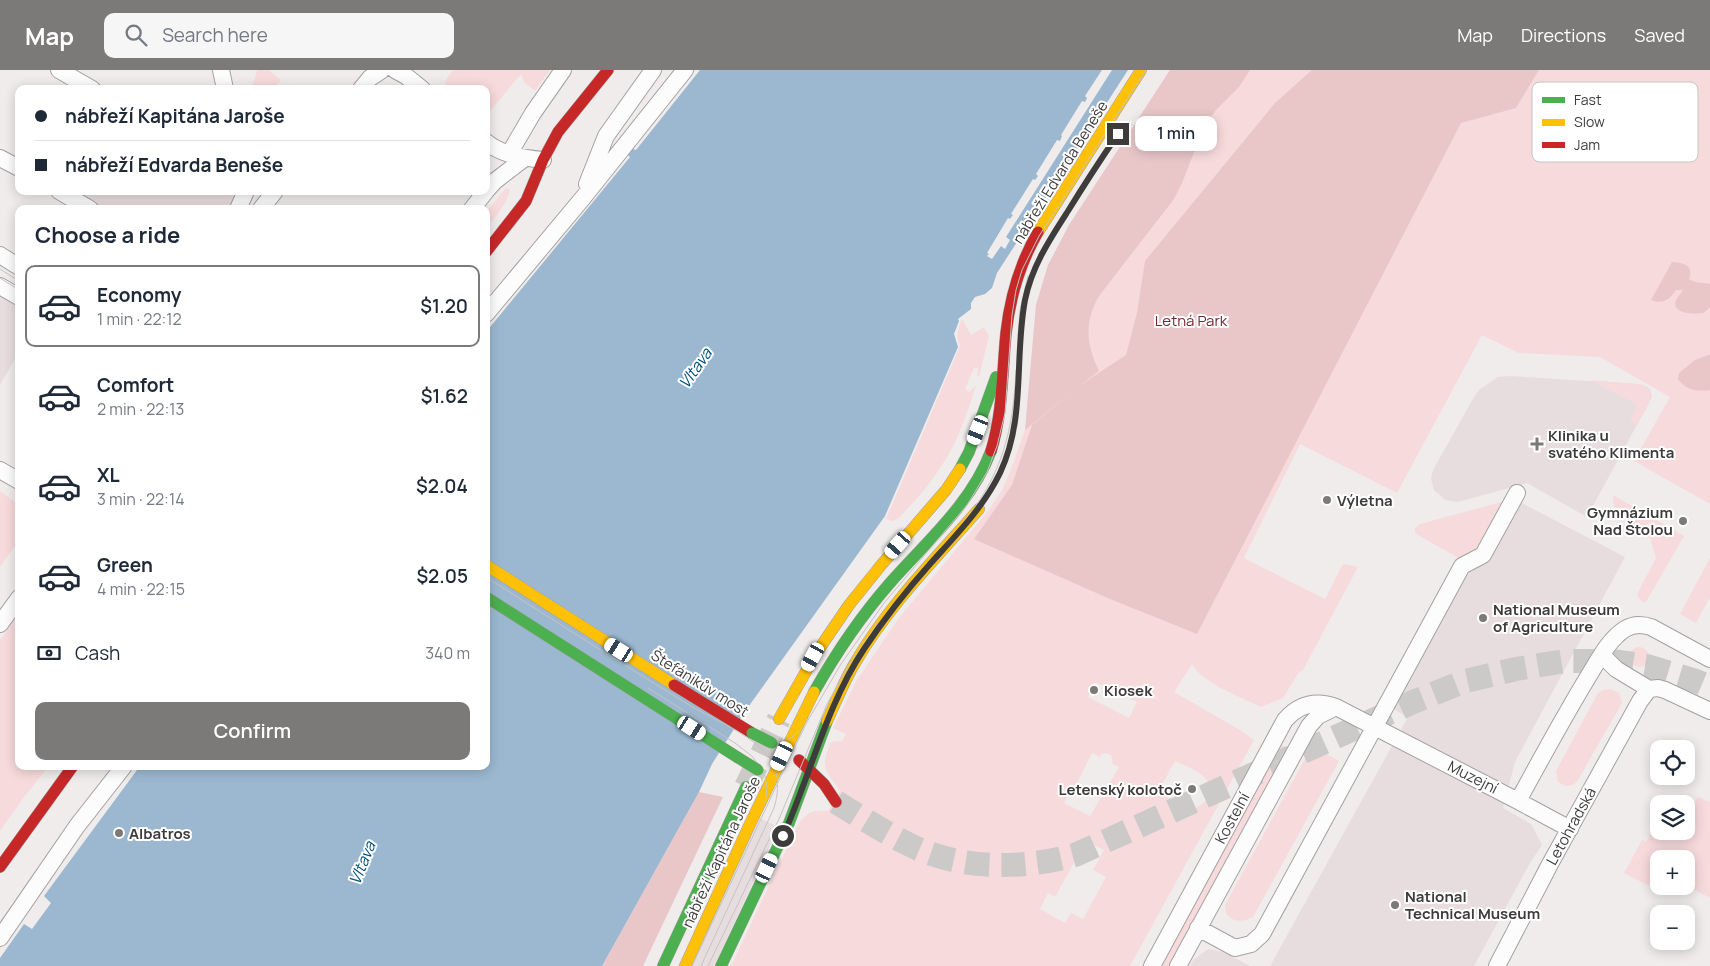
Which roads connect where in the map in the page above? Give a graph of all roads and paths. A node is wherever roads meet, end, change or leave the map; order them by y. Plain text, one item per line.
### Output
1 (59, 70) edge
2 (221, 70) edge
3 (395, 70) edge
4 (563, 70) edge
5 (608, 70) edge
6 (653, 70) edge
7 (685, 70) edge
8 (1142, 70) edge
9 (85, 85) edge
10 (223, 85) edge
11 (417, 85) edge
12 (490, 144) edge
13 (509, 154) junction
14 (0, 158) edge
15 (525, 158) junction
16 (543, 160) junction
17 (15, 166) edge
18 (490, 186) edge
19 (533, 186) junction
20 (69, 195) edge
21 (272, 195) edge
22 (483, 195) edge
23 (582, 199) junction
24 (84, 201) edge
25 (264, 205) edge
26 (475, 205) edge
27 (490, 247) edge
28 (0, 255) edge
29 (15, 264) edge
30 (0, 286) edge
31 (15, 295) edge
32 (490, 309) edge
33 (1005, 352) junction
34 (0, 470) edge
35 (15, 479) edge
36 (1518, 493) dead end
37 (984, 501) dead end
38 (490, 568) edge
39 (490, 600) edge
40 (15, 603) edge
41 (0, 624) edge
42 (1602, 655) junction
43 (1710, 659) edge
44 (1649, 689) junction
45 (1336, 707) junction
46 (1710, 711) edge
47 (779, 719) tunnel mouth
48 (1375, 727) junction
49 (785, 751) junction
50 (70, 770) edge
51 (121, 770) edge
52 (809, 770) junction
53 (772, 779) junction
54 (746, 787) tunnel mouth
55 (792, 789) junction
56 (1518, 801) junction
57 (1570, 829) junction
58 (0, 867) edge
59 (1198, 928) junction
60 (0, 938) edge
61 (663, 966) edge
62 (685, 966) edge
63 (721, 966) edge
64 (1152, 966) edge
65 (1178, 966) edge
66 (1497, 966) edge

1 - 9 street
2 - 10 street
3 - 11 street
4 - 13 street
5 - 16 main road
6 - 23 street
7 - 23 street
8 - 33 main road, nábřeží Edvarda Beneše
12 - 13 street
13 - 15 street
14 - 17 street
15 - 16 street
15 - 18 street
15 - 19 street
16 - 19 main road
19 - 27 main road
20 - 24 street
21 - 25 street
22 - 26 street
23 - 32 street
28 - 29 street
30 - 31 street
33 - 47 main road
33 - 49 main road, nábřeží Edvarda Beneše
34 - 35 street
36 - 48 street
37 - 52 main road
38 - 49 main road, Štefánikův most, bridge
39 - 53 main road, bridge
40 - 41 street
42 - 43 street
42 - 44 street
42 - 56 street
44 - 46 street
44 - 57 street, Letohradská
45 - 48 street, Kostelní
45 - 59 street, Kostelní
45 - 64 street, Kostelní
48 - 56 street, Muzejní
48 - 59 street
49 - 52 main road
49 - 53 main road, nábřeží Kapitána Jaroše
50 - 58 main road
51 - 60 street
52 - 55 main road
52 - 55 main road
53 - 55 main road
53 - 62 main road, nábřeží Kapitána Jaroše
54 - 61 main road
55 - 63 main road
56 - 57 street, Muzejní
57 - 66 street, Letohradská
59 - 65 street, Kostelní

